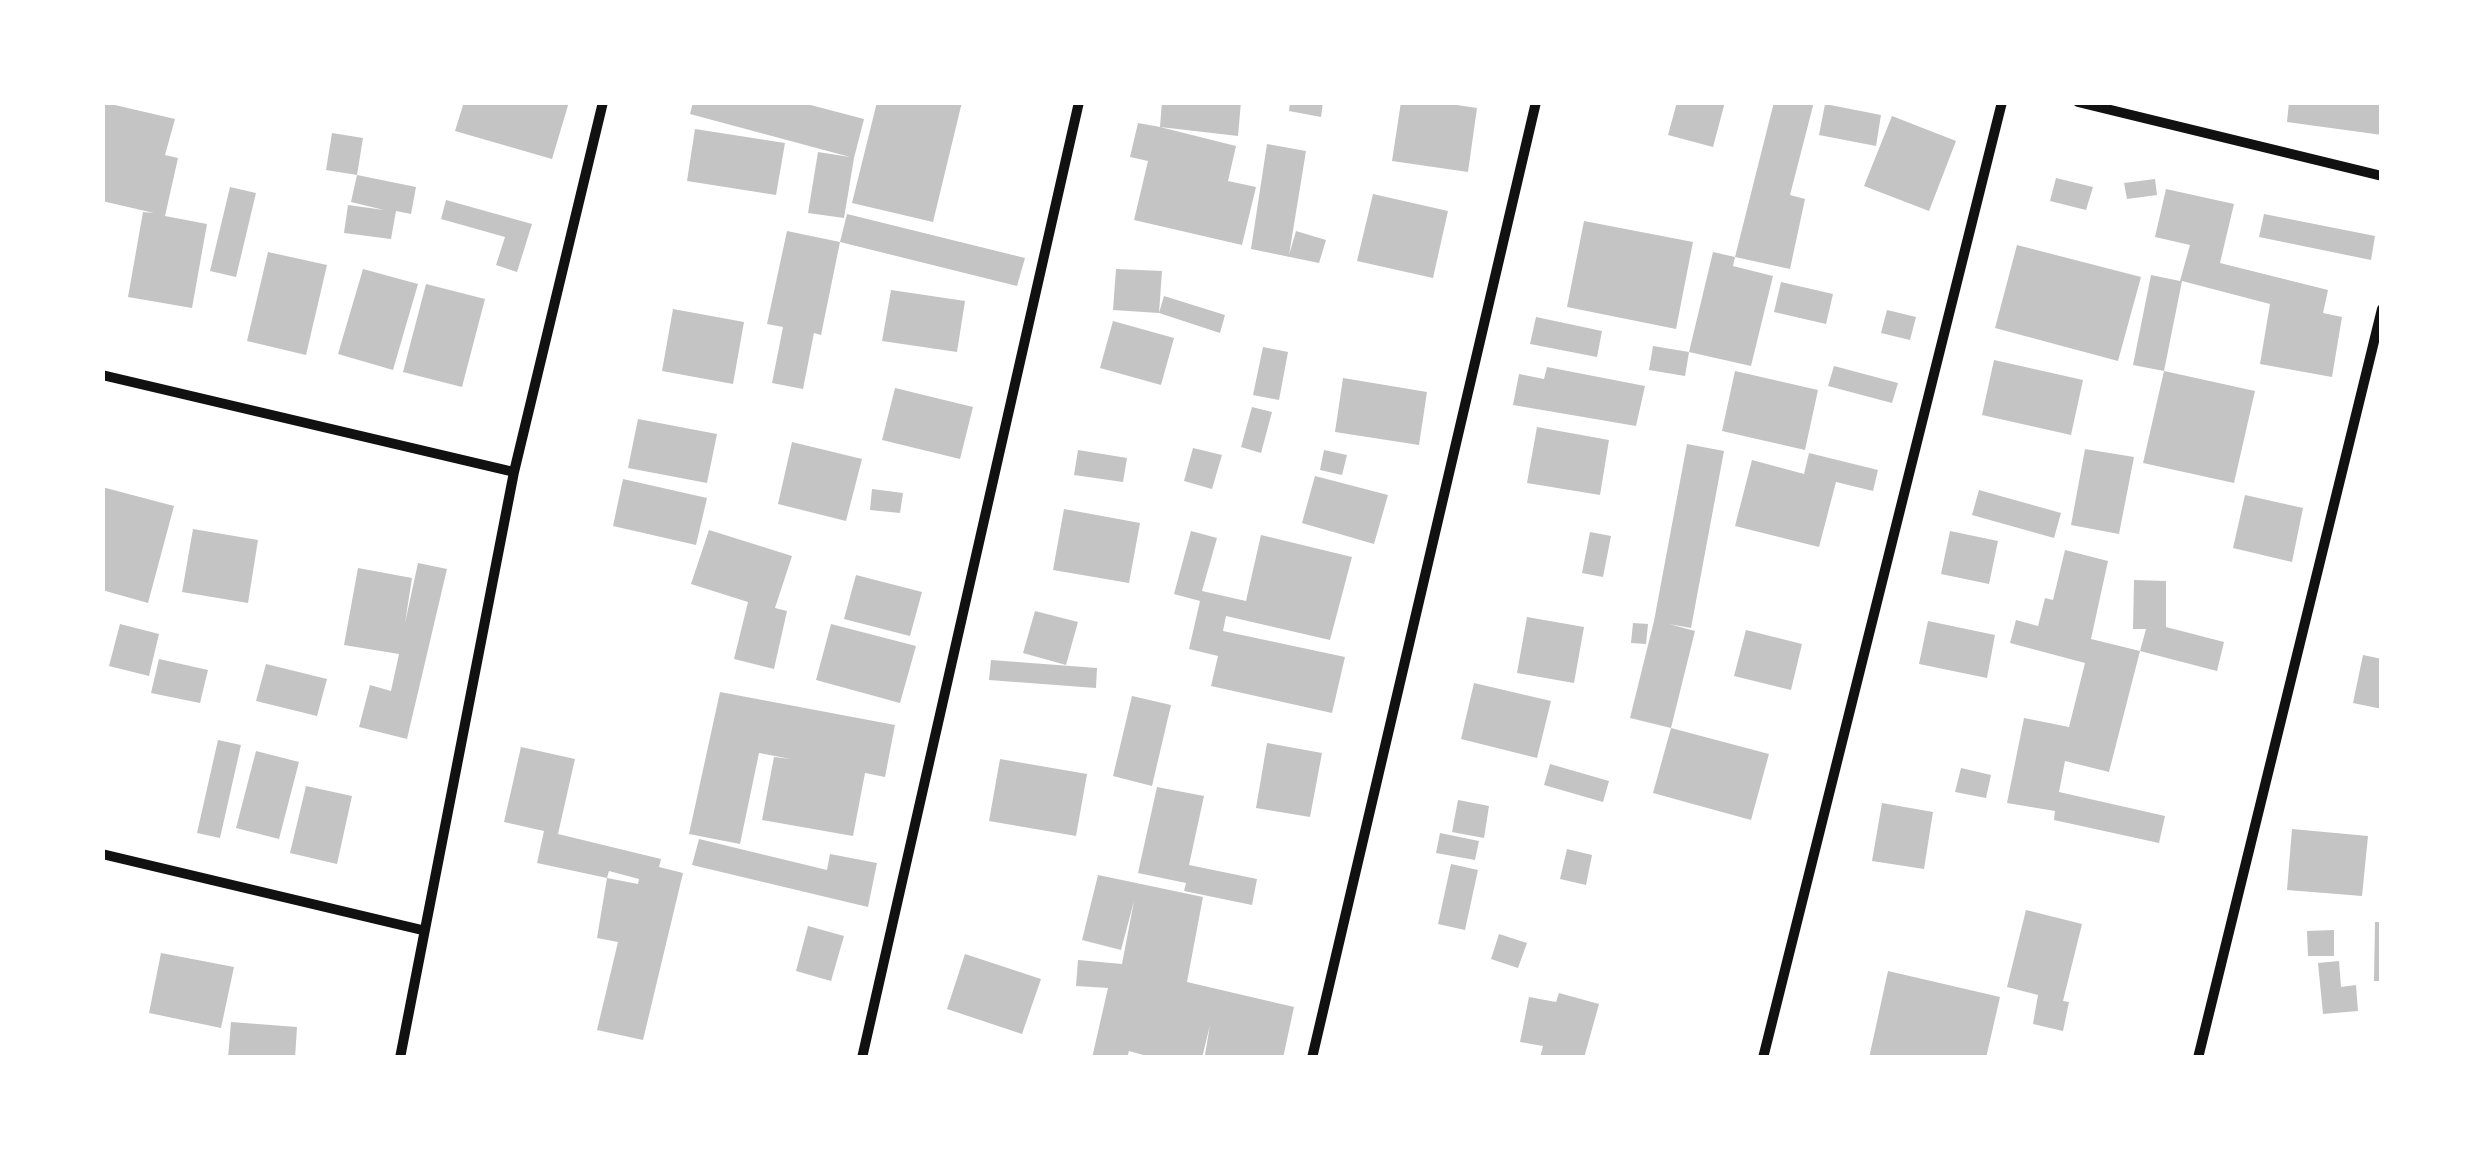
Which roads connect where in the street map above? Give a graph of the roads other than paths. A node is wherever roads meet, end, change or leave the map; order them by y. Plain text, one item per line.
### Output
1 (603, 102) edge
2 (1079, 102) edge
3 (1536, 102) edge
4 (2002, 102) edge
5 (2078, 102) edge
6 (2382, 176) edge
7 (2382, 309) edge
8 (102, 374) edge
9 (514, 472) junction
10 (102, 854) edge
11 (422, 930) junction
12 (400, 1058) edge
13 (862, 1058) edge
14 (1312, 1058) edge
15 (1763, 1058) edge
16 (2198, 1058) edge

1 - 9 street
2 - 13 street
3 - 14 street
4 - 15 street
5 - 6 street
7 - 16 street
8 - 9 street
9 - 11 street
10 - 11 street
11 - 12 street

